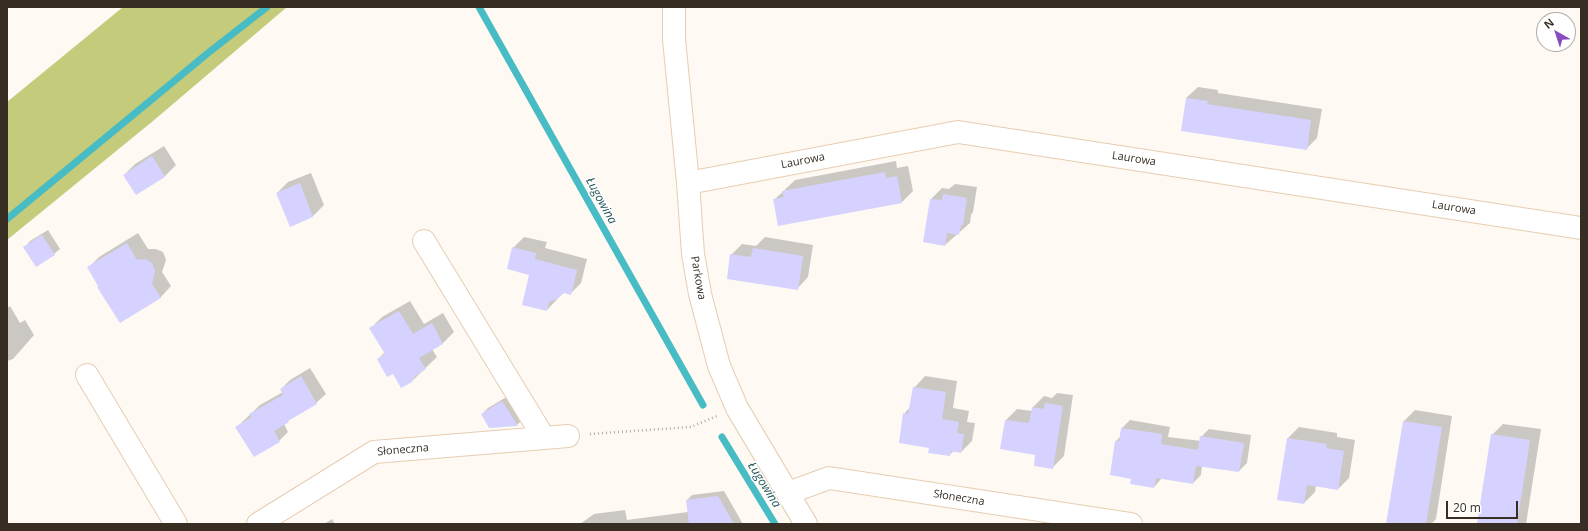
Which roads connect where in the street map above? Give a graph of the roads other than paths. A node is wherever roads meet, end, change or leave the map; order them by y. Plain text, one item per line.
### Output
1 (674, 7) edge
2 (688, 183) junction
3 (1581, 228) edge
4 (424, 241) dead end
5 (87, 375) dead end
6 (568, 436) road end
7 (544, 438) junction
8 (788, 493) junction
9 (176, 524) edge
10 (258, 524) edge
11 (806, 524) edge
12 (1131, 524) edge

1 - 2 street, Parkowa
2 - 3 street, Laurowa
2 - 8 street, Parkowa
4 - 7 street
5 - 9 street
6 - 7 street, Słoneczna
7 - 10 street, Słoneczna
8 - 11 street, Parkowa
8 - 12 street, Słoneczna

